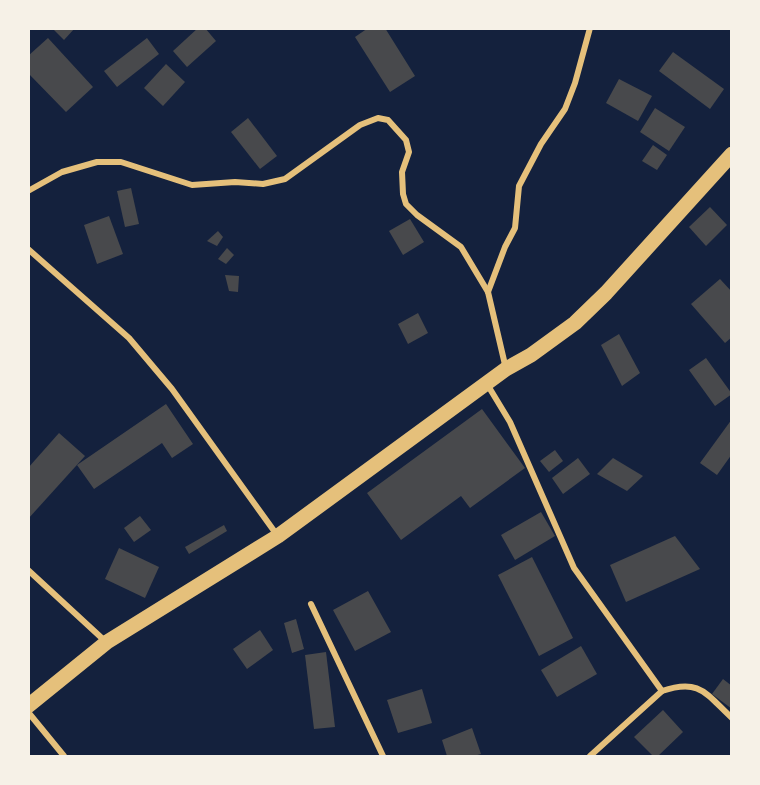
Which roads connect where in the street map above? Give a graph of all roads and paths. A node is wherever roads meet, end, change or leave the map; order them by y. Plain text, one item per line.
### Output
1 (590, 28) edge
2 (732, 154) edge
3 (28, 191) edge
4 (28, 249) edge
5 (488, 292) junction
6 (506, 369) junction
7 (486, 384) junction
8 (278, 536) junction
9 (28, 570) edge
10 (311, 604) dead end
11 (106, 642) junction
12 (662, 691) junction
13 (28, 706) edge
14 (28, 712) edge
15 (732, 718) edge
16 (64, 756) edge
17 (383, 756) edge
18 (590, 756) edge

1 - 5 street
2 - 6 main road
3 - 5 street
4 - 8 street
5 - 6 street
6 - 7 main road
7 - 8 main road
7 - 12 street
8 - 11 main road
9 - 11 street
10 - 17 street
11 - 13 main road
12 - 15 street
12 - 18 street
14 - 16 street

